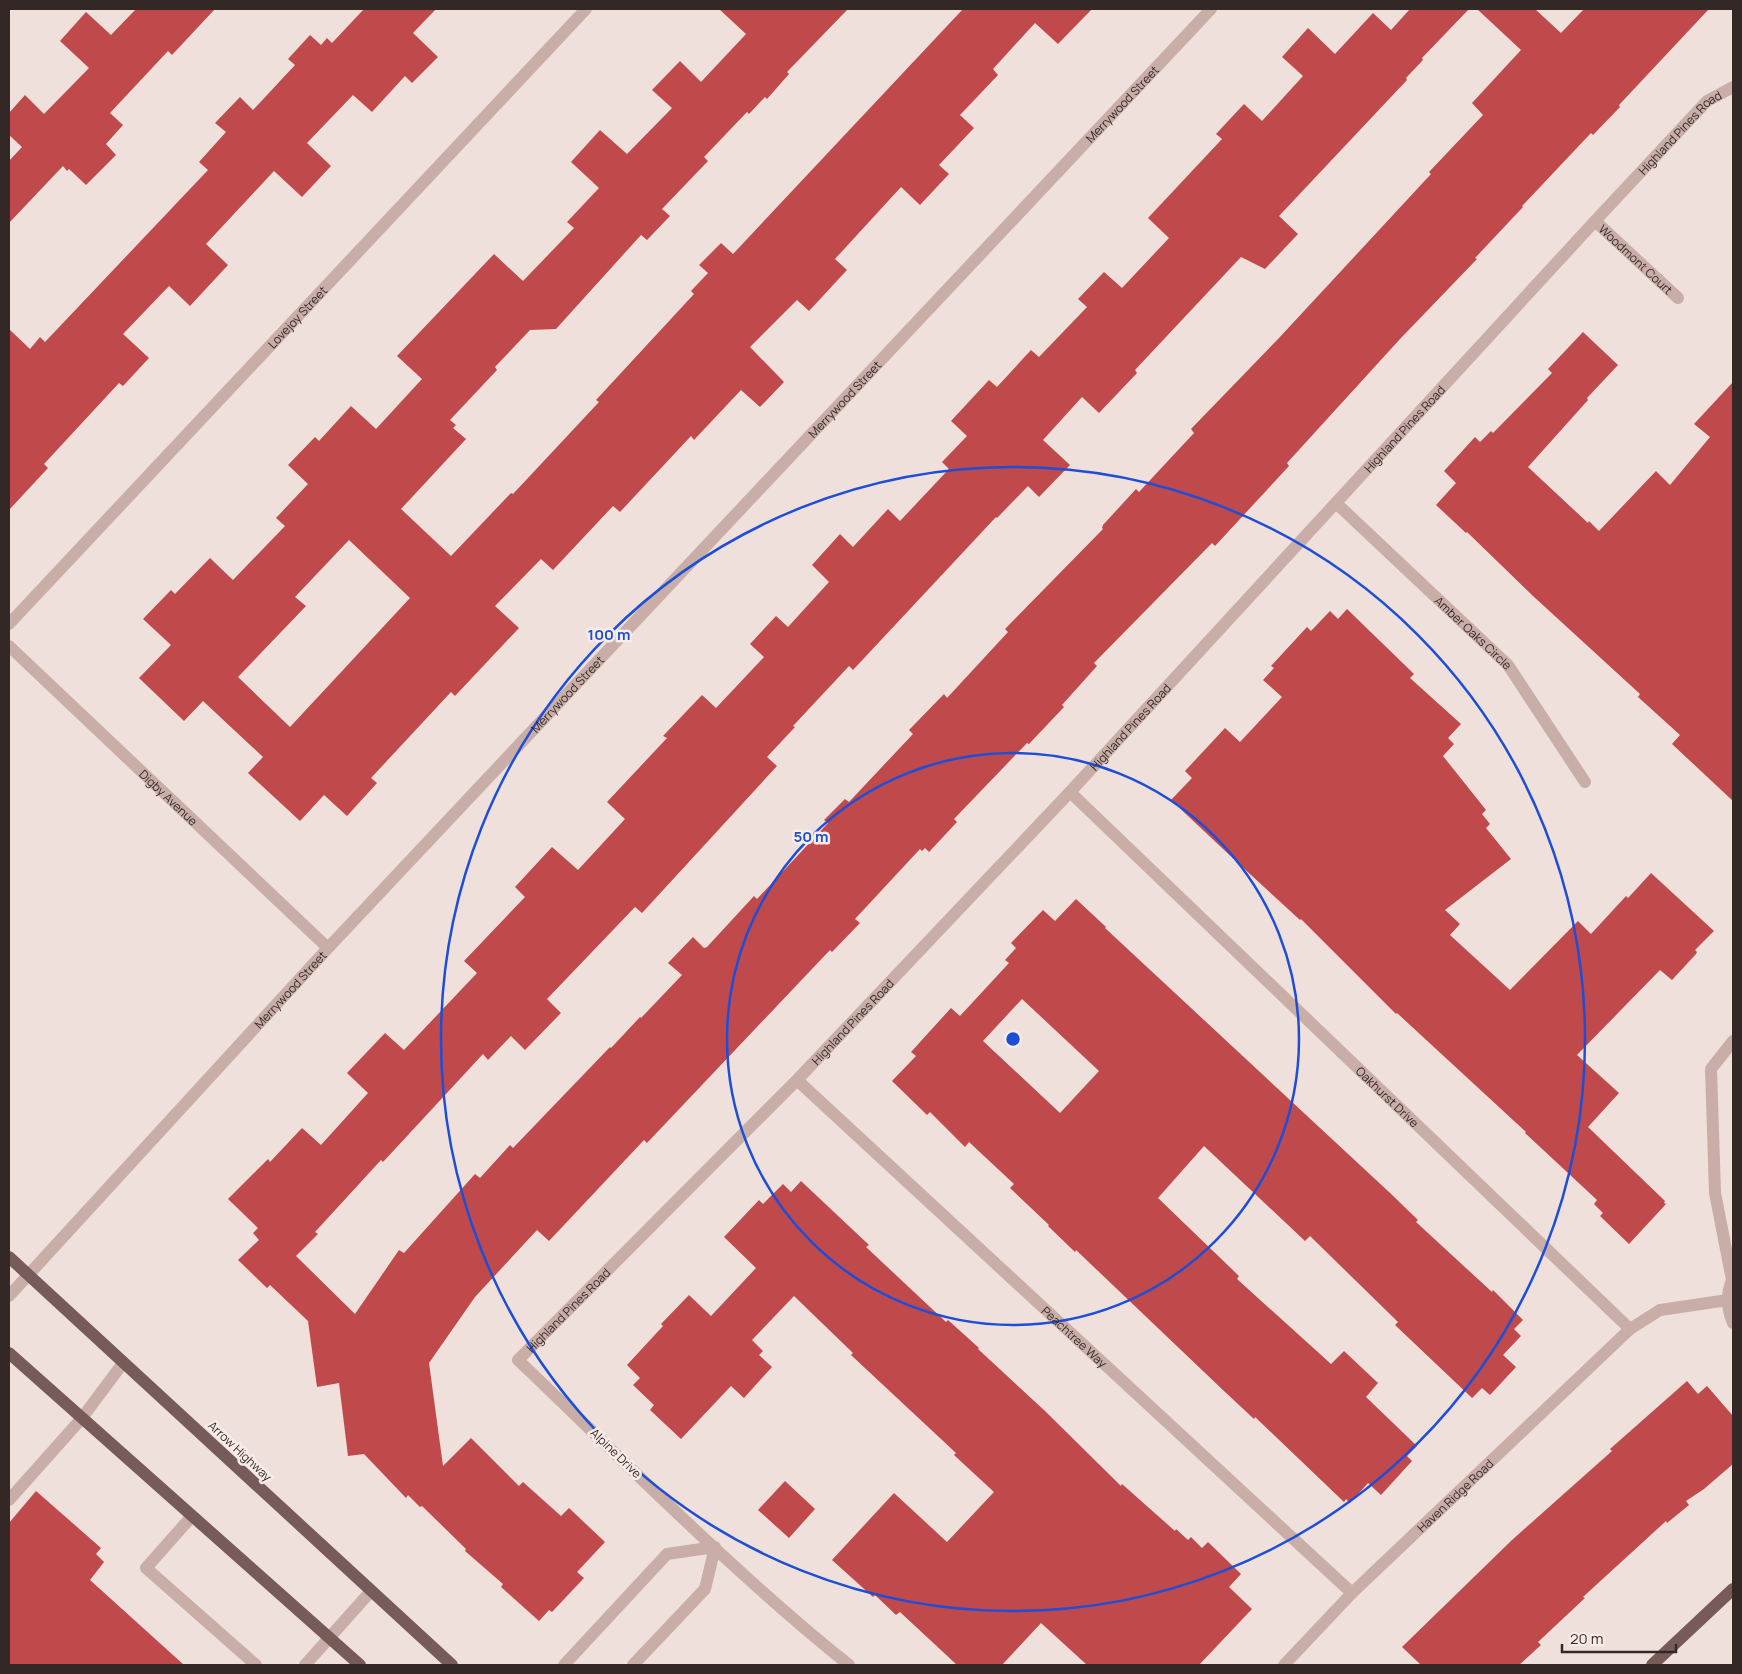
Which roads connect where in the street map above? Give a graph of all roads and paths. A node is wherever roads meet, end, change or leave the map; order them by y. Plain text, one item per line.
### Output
1 (586, 9) edge
2 (1211, 9) edge
3 (1733, 87) edge
4 (1594, 221) junction
5 (1678, 298) dead end
6 (1336, 503) junction
7 (9, 624) edge
8 (9, 646) edge
9 (1585, 782) dead end
10 (1070, 792) junction
11 (328, 948) junction
12 (1733, 1042) edge
13 (797, 1080) junction
14 (9, 1257) edge
15 (28, 1275) junction
16 (1733, 1279) edge
17 (9, 1296) edge
18 (1728, 1300) junction
19 (1733, 1324) edge
20 (1630, 1329) junction
21 (9, 1353) edge
22 (518, 1360) joint
23 (123, 1363) junction
24 (82, 1418) junction
25 (9, 1500) edge
26 (192, 1516) junction
27 (715, 1547) junction
28 (1733, 1589) edge
29 (371, 1591) junction
30 (1352, 1593) junction
31 (330, 1639) junction
32 (256, 1665) edge
33 (306, 1665) edge
34 (360, 1665) edge
35 (452, 1665) edge
36 (564, 1665) edge
37 (633, 1665) edge
38 (849, 1665) edge
39 (1284, 1665) edge
40 (1652, 1665) edge

1 - 7 street, Lovejoy Street
2 - 11 street, Merrywood Street
3 - 4 street, Highland Pines Road
4 - 5 street, Woodmont Court
4 - 6 street, Highland Pines Road
6 - 9 street, Amber Oaks Circle
6 - 10 street, Highland Pines Road
8 - 11 street, Digby Avenue
10 - 13 street, Highland Pines Road
10 - 20 street, Oakhurst Drive
11 - 15 street, Merrywood Street
12 - 16 street
13 - 22 street, Highland Pines Road
13 - 30 street, Peachtree Way
14 - 15 main road, Arrow Highway
15 - 17 street, Merrywood Street
15 - 23 main road, Arrow Highway
16 - 18 street
18 - 19 street
18 - 20 street
20 - 30 street, Haven Ridge Road
21 - 24 main road
22 - 27 street, Alpine Drive
23 - 24 street
23 - 29 main road, Arrow Highway
24 - 25 street
24 - 26 main road
26 - 31 main road
26 - 32 street
27 - 36 street
27 - 37 street
27 - 38 street, Alpine Drive
28 - 40 main road
29 - 31 street
29 - 35 main road, Arrow Highway
30 - 39 street, Haven Ridge Road
31 - 33 street
31 - 34 main road

